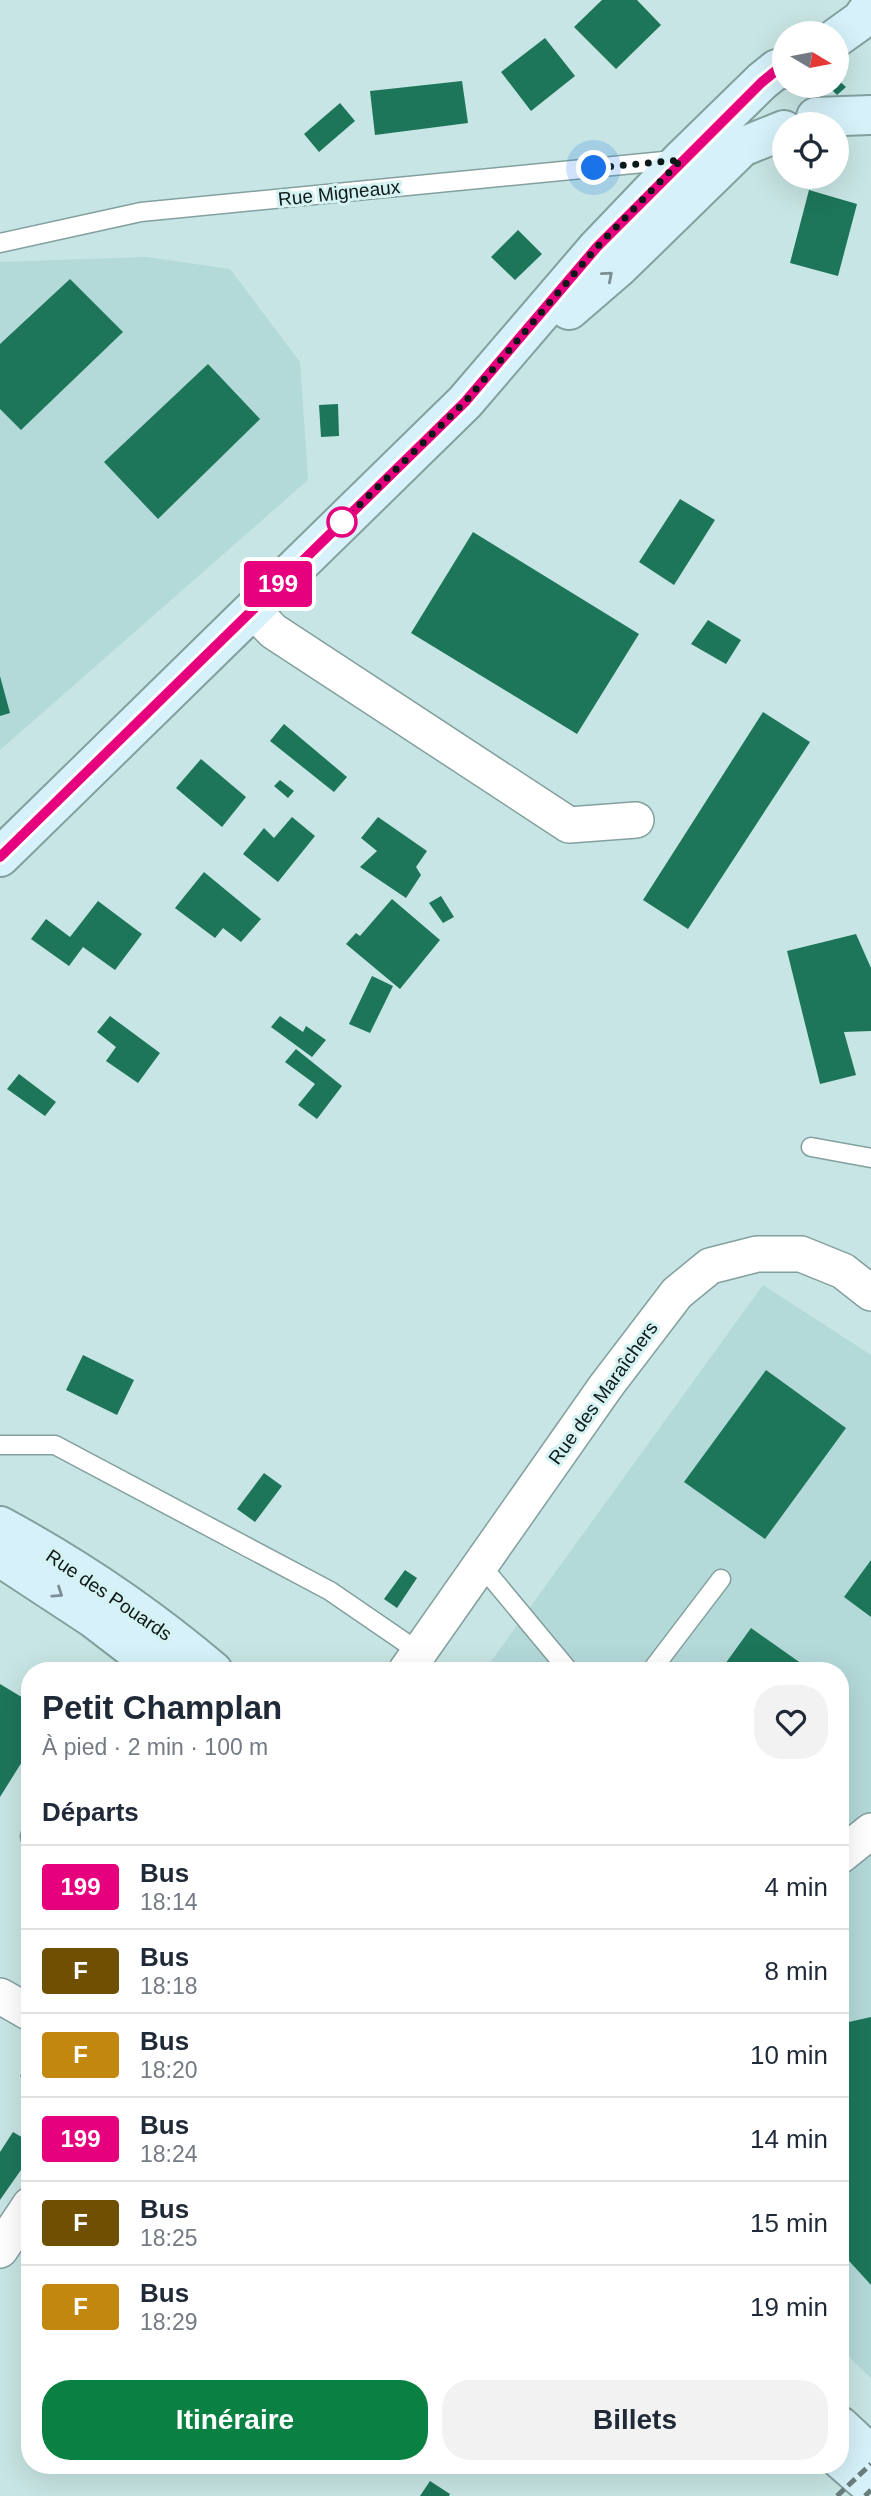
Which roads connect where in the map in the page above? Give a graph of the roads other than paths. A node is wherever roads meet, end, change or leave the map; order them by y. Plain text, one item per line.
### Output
1 (871, 6) edge
2 (849, 29) edge
3 (772, 76) edge
4 (772, 77) edge
5 (871, 115) edge
6 (849, 116) edge
7 (772, 119) edge
8 (772, 132) edge
9 (681, 160) junction
10 (0, 243) edge
11 (465, 402) junction
12 (252, 609) junction
13 (636, 820) dead end
14 (0, 857) edge
15 (811, 1147) dead end
16 (871, 1158) edge
17 (871, 1293) edge
18 (0, 1445) edge
19 (0, 1526) edge
20 (0, 1557) edge
21 (481, 1565) junction
22 (720, 1579) dead end
23 (413, 1661) edge
24 (150, 1662) edge
25 (202, 1662) edge
26 (562, 1662) edge
27 (657, 1662) edge
28 (871, 1831) edge
29 (849, 1849) edge
30 (0, 1996) edge
31 (21, 2008) edge
32 (21, 2218) edge
33 (0, 2250) edge
34 (849, 2434) edge
35 (871, 2455) edge
36 (849, 2467) edge
37 (871, 2486) edge

1 - 2 main road
3 - 9 main road
4 - 7 main road
5 - 6 main road
11 -> 8 main road
9 - 10 lane, Rue Migneaux
9 - 11 main road
11 - 12 main road
12 - 13 street
12 - 14 main road
15 - 16 lane
17 - 21 street, Rue des Maraîchers
18 - 23 lane
19 - 25 main road, Rue des Pouards
20 -> 24 main road, Rue des Pouards
21 - 23 street, Rue des Maraîchers
21 - 26 lane
22 - 27 lane
28 - 29 street
30 - 31 street
32 - 33 street
34 - 35 main road
36 - 37 main road

